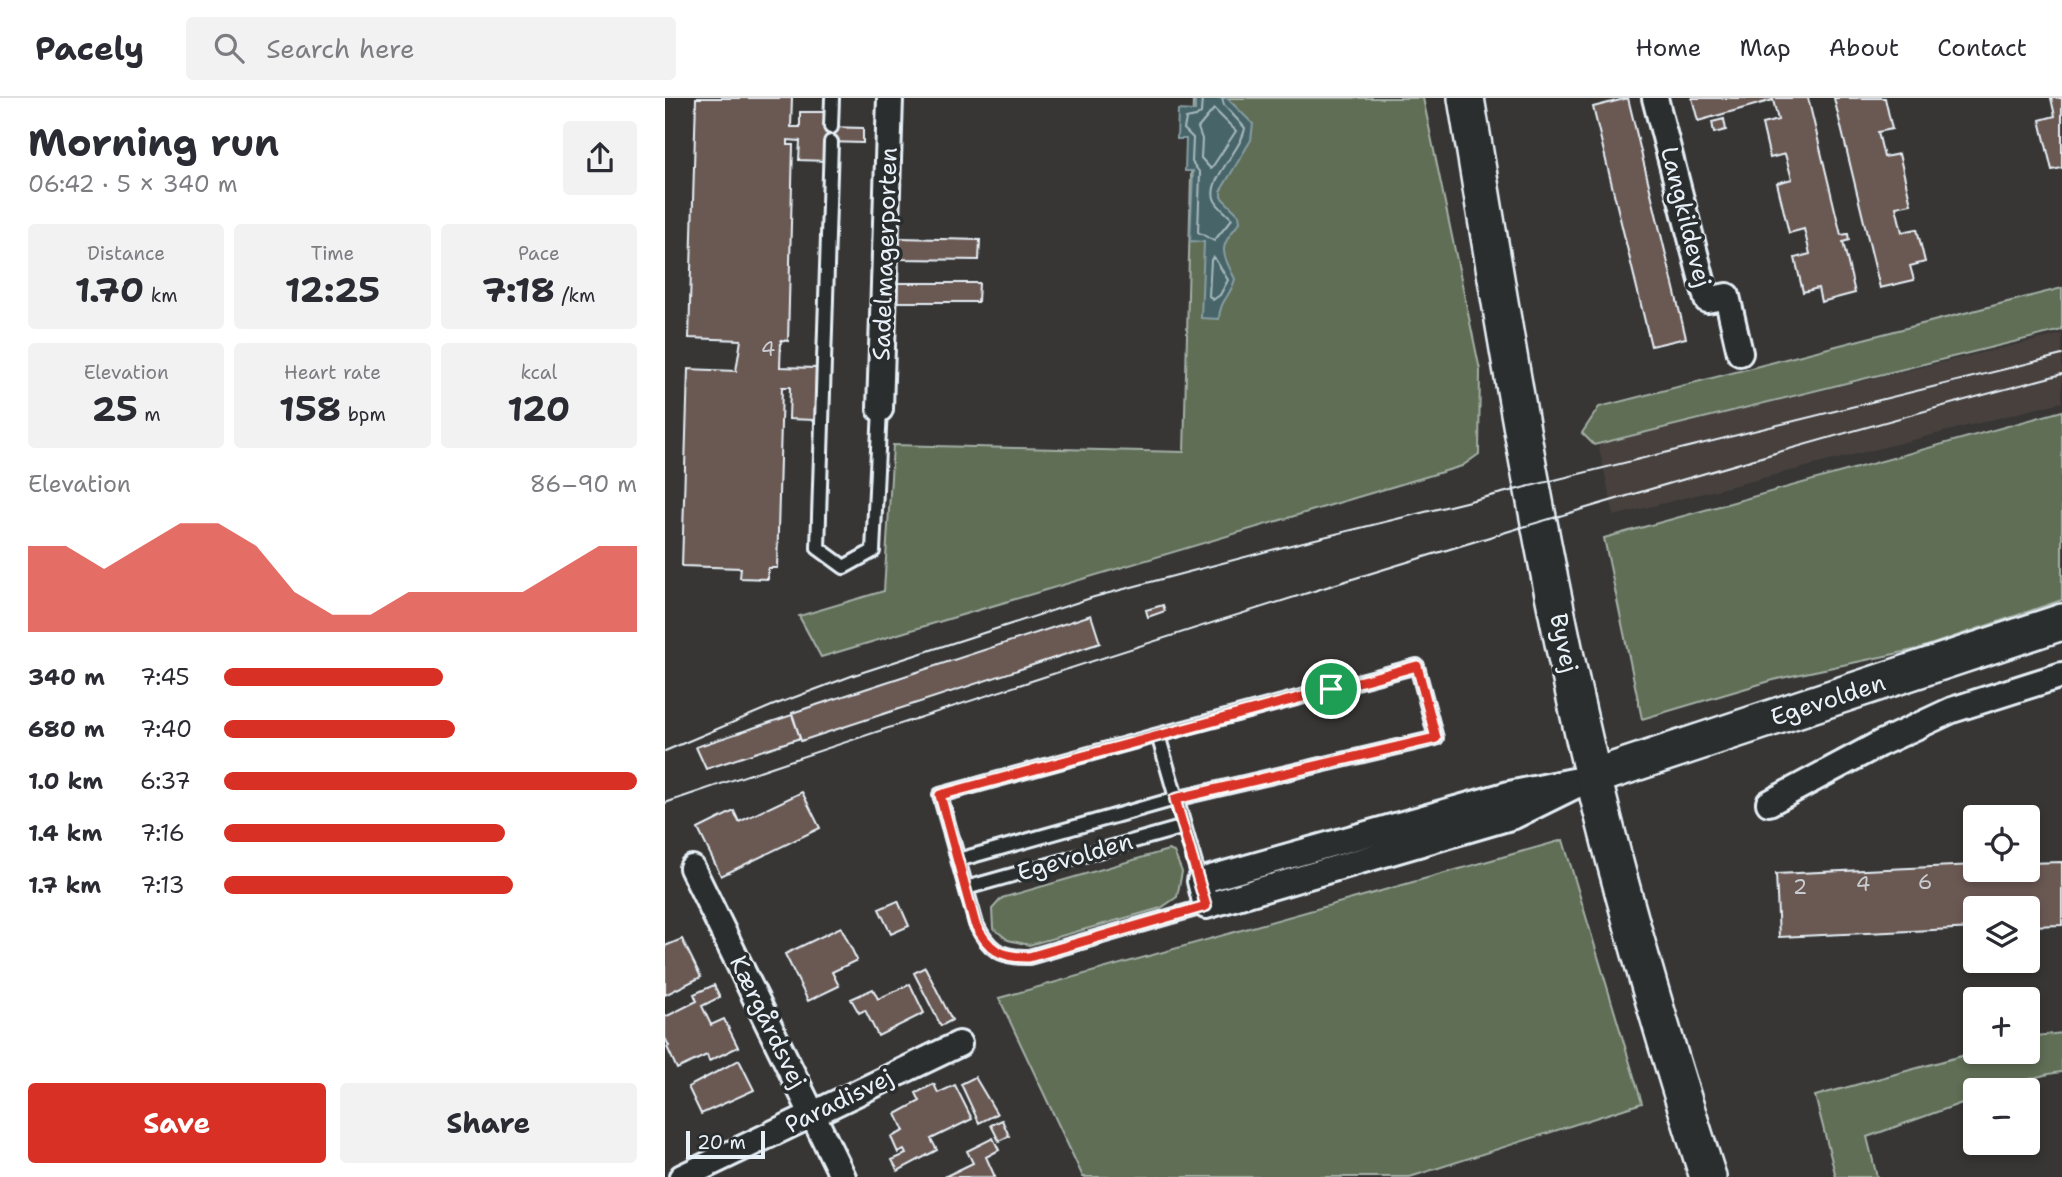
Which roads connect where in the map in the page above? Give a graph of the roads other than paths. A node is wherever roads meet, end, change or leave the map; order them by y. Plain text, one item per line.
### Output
1 (832, 98) edge
2 (890, 98) edge
3 (1466, 98) edge
4 (1655, 98) edge
5 (831, 127) dead end
6 (831, 142) dead end
7 (1740, 353) dead end
8 (880, 409) joint
9 (2062, 622) edge
10 (2062, 675) edge
11 (1158, 735) junction
12 (1593, 777) junction
13 (1175, 799) junction
14 (1769, 803) dead end
15 (1184, 827) junction
16 (958, 860) junction
17 (692, 868) dead end
18 (1200, 881) junction
19 (966, 888) junction
20 (1206, 906) junction
21 (959, 1044) dead end
22 (812, 1114) junction
23 (682, 1177) edge
24 (843, 1177) edge
25 (1708, 1177) edge

1 - 5 lane
2 - 8 street, Sadelmagerporten
3 - 12 street, Byvej
4 - 7 street, Langkildevej
6 - 8 lane
9 - 12 street, Egevolden
10 - 14 street
11 - 13 lane
11 - 13 lane, Egevolden
11 - 16 lane, Egevolden
12 - 18 street, Egevolden
12 - 20 street, Egevolden
12 - 25 street, Byvej
13 - 15 lane
13 - 16 lane, Egevolden
15 - 18 lane
15 - 19 lane, Egevolden
16 - 19 lane, Egevolden
17 - 22 street, Kærgårdsvej
18 - 20 street
19 - 20 lane, Egevolden
21 - 22 street, Paradisvej
22 - 23 street, Paradisvej
22 - 24 street, Kærgårdsvej

